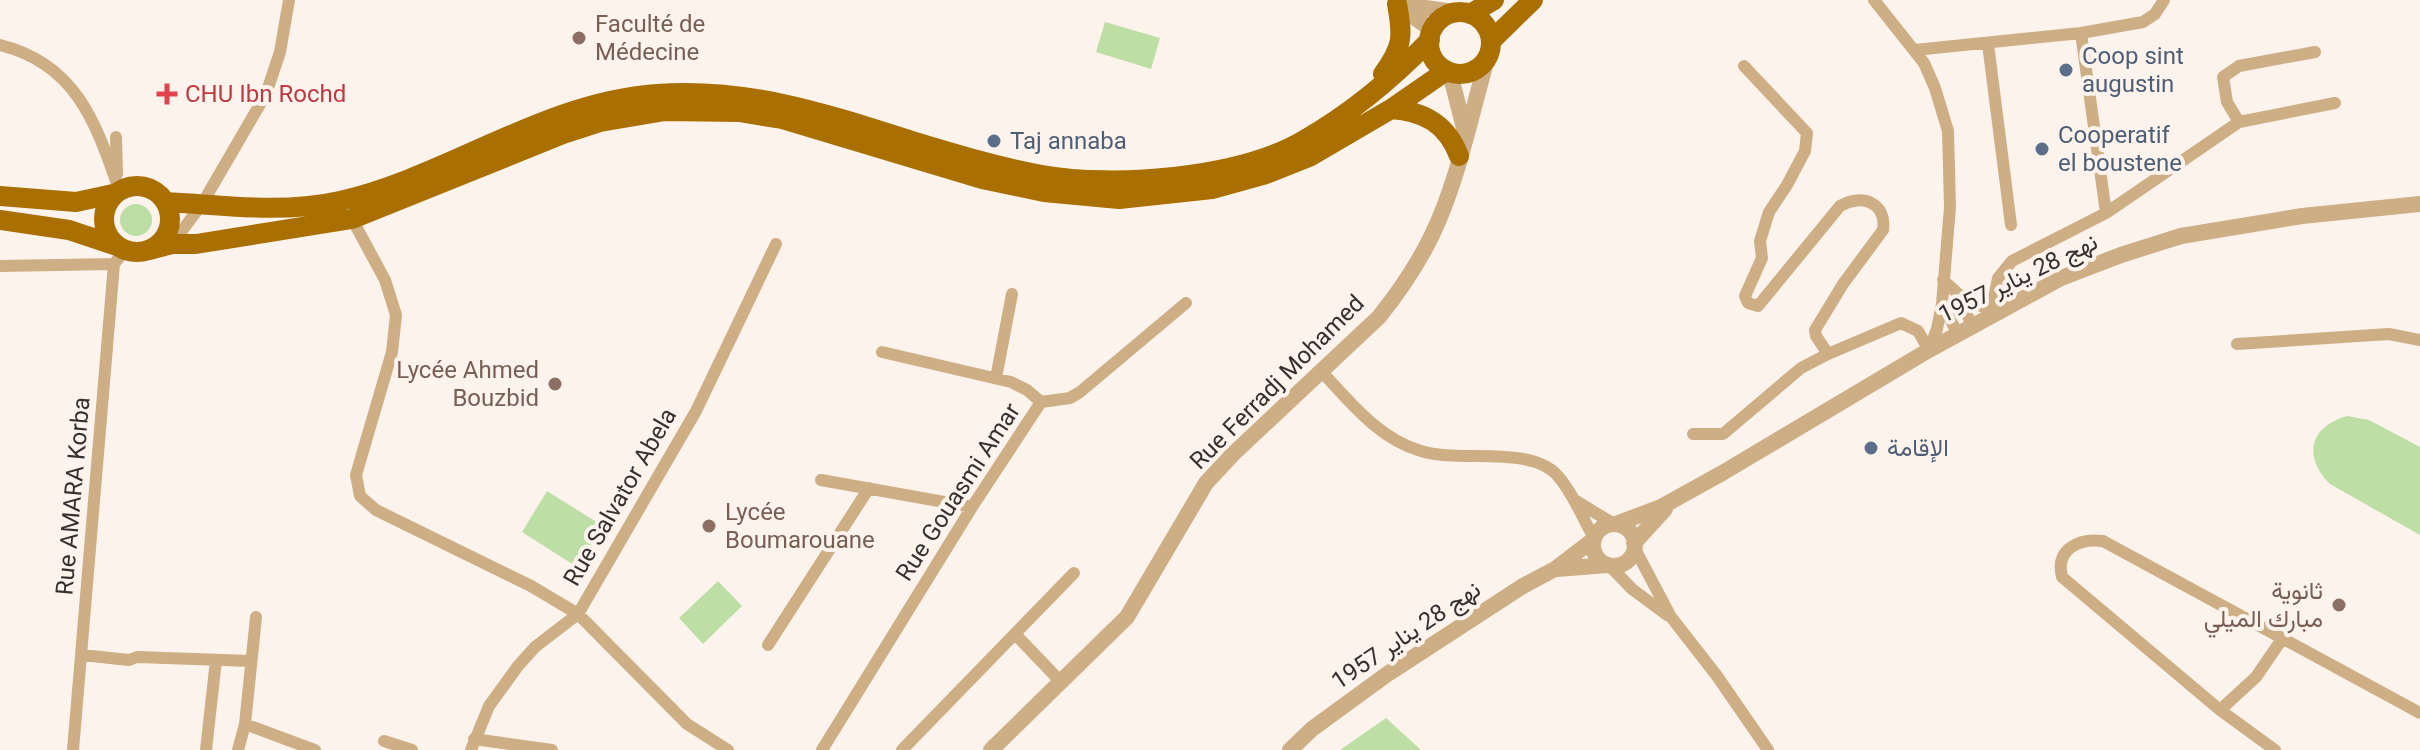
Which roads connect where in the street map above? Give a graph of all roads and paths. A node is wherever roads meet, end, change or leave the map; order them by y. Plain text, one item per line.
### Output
1 (289, 0) edge
2 (1494, 0) edge
3 (1533, 0) edge
4 (1874, 0) edge
5 (2164, 0) edge
6 (1394, 2) edge
7 (1466, 13) junction
8 (2081, 33) junction
9 (1431, 35) junction
10 (1988, 44) junction
11 (0, 45) edge
12 (1489, 50) junction
13 (1915, 50) junction
14 (2315, 52) dead end
15 (1744, 66) dead end
16 (1448, 72) junction
17 (1366, 98) junction
18 (2335, 103) dead end
19 (1391, 109) junction
20 (2239, 122) junction
21 (1465, 133) junction
22 (116, 137) dead end
23 (1459, 156) junction
24 (116, 190) junction
25 (0, 196) edge
26 (166, 202) junction
27 (202, 204) junction
28 (2420, 204) edge
29 (2106, 213) junction
30 (352, 219) junction
31 (0, 220) edge
32 (2011, 225) dead end
33 (172, 244) junction
34 (776, 244) dead end
35 (149, 250) junction
36 (119, 253) junction
37 (0, 266) edge
38 (1943, 280) junction
39 (1956, 292) junction
40 (1012, 294) dead end
41 (1186, 303) dead end
42 (1942, 304) junction
43 (2001, 313) junction
44 (1966, 330) junction
45 (2420, 340) edge
46 (2237, 344) dead end
47 (1929, 350) junction
48 (882, 352) dead end
49 (1828, 354) junction
50 (1322, 372) junction
51 (996, 378) junction
52 (1041, 402) junction
53 (1693, 434) dead end
54 (821, 480) dead end
55 (869, 488) junction
56 (1574, 499) junction
57 (1675, 500) junction
58 (972, 507) junction
59 (1615, 524) junction
60 (1594, 539) junction
61 (1634, 545) junction
62 (1608, 565) junction
63 (1555, 569) junction
64 (1074, 573) dead end
65 (578, 614) junction
66 (256, 617) dead end
67 (1671, 617) junction
68 (1015, 634) junction
69 (2282, 639) junction
70 (768, 645) dead end
71 (82, 655) junction
72 (216, 660) junction
73 (251, 661) junction
74 (1061, 682) junction
75 (2220, 710) junction
76 (2420, 713) edge
77 (245, 724) junction
78 (384, 741) dead end
79 (472, 745) edge
80 (73, 750) edge
81 (206, 750) edge
82 (238, 750) edge
83 (315, 750) edge
84 (412, 750) edge
85 (546, 750) edge
86 (728, 750) edge
87 (822, 750) edge
88 (902, 750) edge
89 (991, 750) edge
90 (1290, 750) edge
91 (1768, 750) edge
92 (2275, 750) edge

1 - 27 street
2 - 7 main road
3 - 12 main road
4 - 13 street
5 - 8 street
6 - 7 street
6 - 9 street
6 - 17 main road
7 - 9 main road
7 - 12 main road
8 - 10 street
8 - 29 street
9 - 16 main road
9 - 17 main road
10 - 13 street
10 - 32 street
11 - 24 street
12 - 16 main road
12 - 21 street, Rue Ferradj Mohamed
13 - 38 street
14 - 20 street
15 - 49 street
16 - 19 main road
16 - 21 street
17 - 27 main road
18 - 20 street
19 - 23 main road
19 - 30 main road
20 - 29 street
21 - 23 street, Rue Ferradj Mohamed
22 - 24 street
23 - 50 street, Rue Ferradj Mohamed
24 - 25 main road
24 - 26 main road
24 - 36 main road
26 - 27 main road
26 - 35 main road
27 - 33 street
28 - 43 street, نهج 28 يناير 1957
29 - 43 street
30 - 33 main road
30 - 65 street
31 - 36 main road
33 - 35 main road
34 - 65 street, Rue Salvator Abela
35 - 36 main road
36 - 37 street
36 - 71 street, Rue AMARA Korba
38 - 39 street
38 - 42 street
39 - 43 street
39 - 44 street
40 - 51 street
41 - 52 street
42 - 44 street
42 - 47 street
43 - 44 street, نهج 28 يناير 1957
44 - 47 street, نهج 28 يناير 1957
45 - 46 street
47 - 49 street
47 - 57 street, نهج 28 يناير 1957
48 - 51 street, Rue Gouasmi Amar
49 - 53 street
50 - 56 street
50 - 74 street, Rue Ferradj Mohamed
51 - 52 street, Rue Gouasmi Amar
52 - 58 street, Rue Gouasmi Amar
54 - 55 street
55 - 58 street
55 - 70 street
56 - 59 street
56 - 60 street
57 - 59 street, نهج 28 يناير 1957
57 - 61 street, نهج 28 يناير 1957
58 - 87 street, Rue Gouasmi Amar
59 - 60 street
59 - 61 street
60 - 62 street
60 - 63 street, نهج 28 يناير 1957
61 - 62 street
61 - 67 street
62 - 63 street, نهج 28 يناير 1957
62 - 67 street
63 - 90 street, نهج 28 يناير 1957
64 - 68 street
65 - 79 street, Rue Salvator Abela
65 - 86 street
66 - 73 street
67 - 91 street
68 - 74 street
68 - 88 street
69 - 75 street
69 - 75 street
69 - 76 street
71 - 72 street
71 - 80 street, Rue AMARA Korba
72 - 73 street
72 - 81 street
73 - 77 street
74 - 89 street, Rue Ferradj Mohamed
75 - 92 street
77 - 82 street
77 - 83 street
78 - 84 street
79 - 85 street

